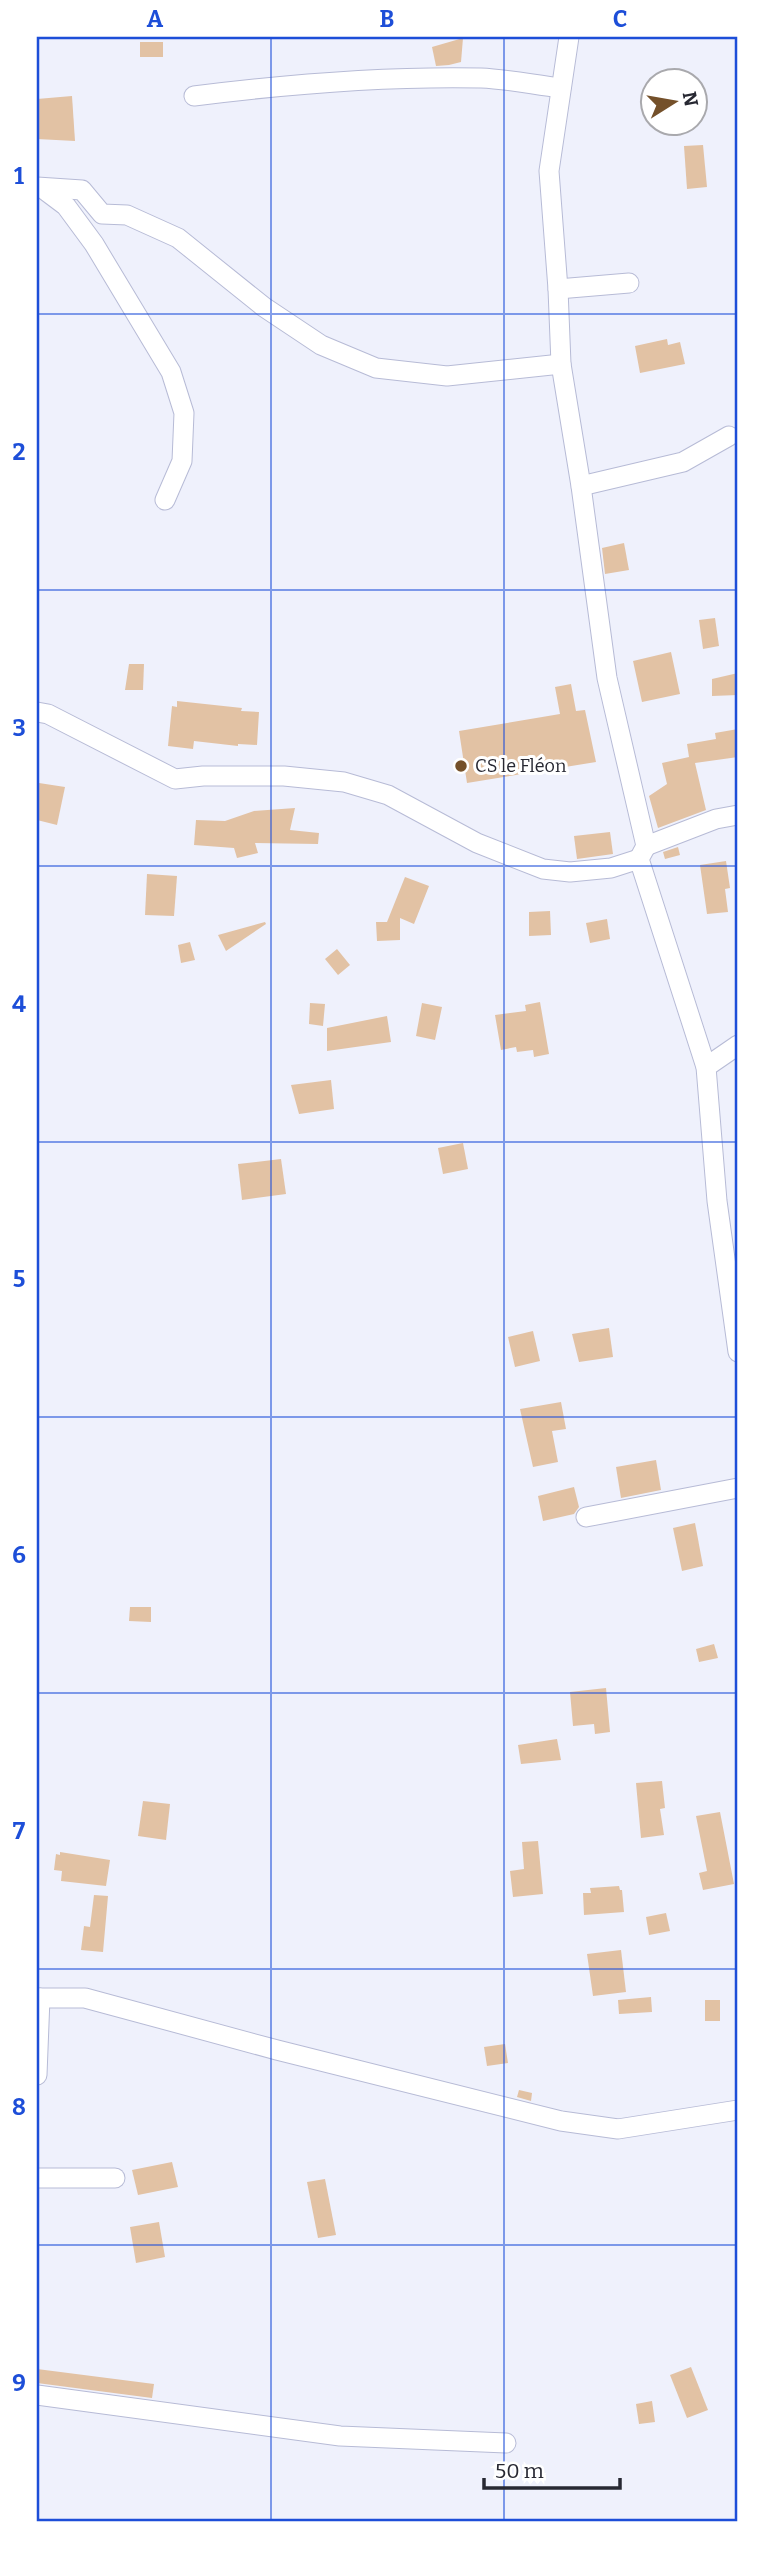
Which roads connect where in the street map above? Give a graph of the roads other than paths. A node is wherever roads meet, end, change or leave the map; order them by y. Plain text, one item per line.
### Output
1 (569, 37) edge
2 (561, 88) junction
3 (194, 96) dead end
4 (39, 187) edge
5 (629, 283) dead end
6 (558, 289) junction
7 (561, 364) junction
8 (729, 436) dead end
9 (581, 486) junction
10 (165, 500) dead end
11 (37, 712) edge
12 (738, 815) edge
13 (642, 853) junction
14 (738, 1045) edge
15 (706, 1067) junction
16 (738, 1352) edge
17 (738, 1488) edge
18 (586, 1517) dead end
19 (38, 1998) edge
20 (37, 2075) edge
21 (738, 2110) edge
22 (37, 2178) edge
23 (115, 2178) dead end
24 (37, 2395) edge
25 (506, 2443) dead end

1 - 2 street
2 - 3 street
2 - 6 street
4 - 7 street
4 - 10 street
5 - 6 street
6 - 7 street
7 - 9 street
8 - 9 street
9 - 13 street
11 - 13 street
12 - 13 street
13 - 15 street
14 - 15 street
15 - 16 street
17 - 18 street
19 - 20 street
19 - 21 street
22 - 23 street
24 - 25 street

